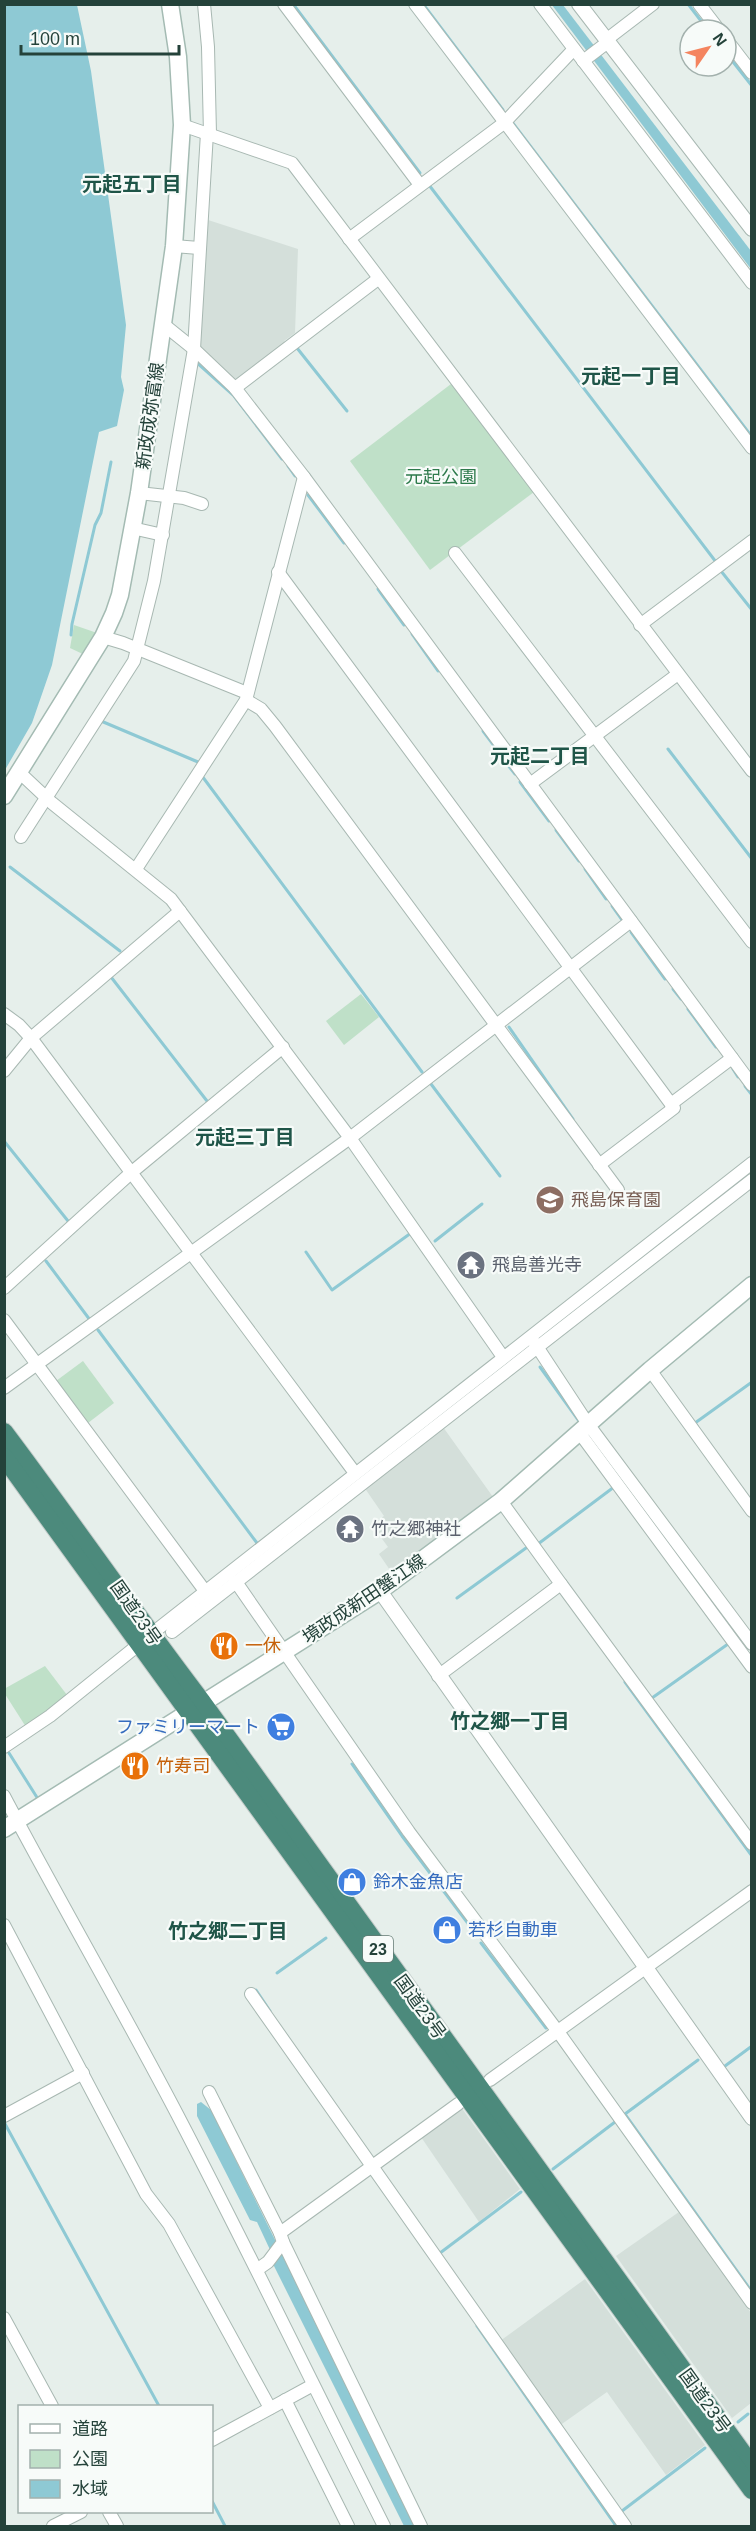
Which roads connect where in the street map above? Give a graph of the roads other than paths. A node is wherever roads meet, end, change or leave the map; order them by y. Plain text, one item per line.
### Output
1 (170, 4) edge
2 (204, 4) edge
3 (284, 4) edge
4 (415, 4) edge
5 (540, 4) edge
6 (579, 4) edge
7 (653, 4) edge
8 (699, 4) edge
9 (710, 18) edge
10 (606, 43) junction
11 (574, 49) junction
12 (738, 55) edge
13 (585, 59) junction
14 (752, 73) edge
15 (504, 123) junction
16 (182, 125) junction
17 (208, 133) junction
18 (420, 185) junction
19 (752, 229) edge
20 (349, 239) junction
21 (174, 246) junction
22 (199, 249) junction
23 (378, 279) junction
24 (752, 283) edge
25 (163, 324) junction
26 (194, 349) junction
27 (235, 388) junction
28 (752, 448) edge
29 (304, 477) junction
30 (139, 494) junction
31 (170, 497) junction
32 (202, 504) dead end
33 (132, 528) junction
34 (163, 535) junction
35 (752, 541) edge
36 (455, 553) dead end
37 (278, 572) junction
38 (640, 625) junction
39 (103, 637) junction
40 (138, 648) junction
41 (678, 674) junction
42 (246, 697) junction
43 (594, 736) junction
44 (752, 771) edge
45 (19, 772) junction
46 (530, 784) junction
47 (4, 796) edge
48 (46, 797) junction
49 (21, 837) dead end
50 (136, 869) junction
51 (180, 911) junction
52 (631, 921) junction
53 (752, 942) edge
54 (570, 968) junction
55 (4, 1014) edge
56 (496, 1025) junction
57 (31, 1038) junction
58 (283, 1047) junction
59 (732, 1058) junction
60 (4, 1071) edge
61 (752, 1085) edge
62 (670, 1104) junction
63 (350, 1138) junction
64 (752, 1163) edge
65 (599, 1164) junction
66 (132, 1172) junction
67 (752, 1180) edge
68 (618, 1191) dead end
69 (193, 1254) junction
70 (752, 1285) edge
71 (4, 1288) edge
72 (4, 1320) edge
73 (530, 1336) junction
74 (538, 1348) junction
75 (503, 1357) junction
76 (38, 1365) junction
77 (650, 1370) junction
78 (4, 1388) edge
79 (584, 1428) junction
80 (4, 1432) edge
81 (4, 1457) edge
82 (355, 1473) junction
83 (747, 1497) edge
84 (501, 1500) junction
85 (752, 1511) edge
86 (236, 1582) junction
87 (561, 1584) junction
88 (205, 1591) junction
89 (380, 1591) junction
90 (159, 1628) dead end
91 (172, 1632) dead end
92 (752, 1644) edge
93 (132, 1650) dead end
94 (284, 1652) junction
95 (752, 1667) edge
96 (438, 1676) junction
97 (195, 1707) junction
98 (4, 1747) edge
99 (4, 1796) edge
100 (11, 1825) edge
101 (752, 1844) edge
102 (752, 1891) edge
103 (4, 1925) edge
104 (645, 1969) junction
105 (251, 1994) dead end
106 (559, 2033) junction
107 (83, 2073) junction
108 (490, 2080) dead end
109 (209, 2092) dead end
110 (458, 2104) dead end
111 (4, 2116) edge
112 (752, 2118) edge
113 (371, 2166) junction
114 (281, 2240) junction
115 (263, 2265) junction
116 (752, 2303) edge
117 (4, 2318) edge
118 (313, 2385) junction
119 (285, 2400) junction
120 (51, 2405) edge
121 (270, 2408) junction
122 (213, 2439) edge
123 (752, 2466) edge
124 (752, 2490) edge
125 (77, 2513) edge
126 (53, 2526) edge
127 (348, 2526) edge
128 (384, 2526) edge
129 (421, 2526) edge
130 (625, 2526) edge

1 - 16 main road, 新政成弥富線
2 - 17 street
3 - 18 street
4 - 15 street
5 - 11 street
6 - 10 street
7 - 10 street
8 - 9 street
10 - 13 street
10 - 19 street
11 - 13 street
11 - 15 street
12 - 14 street
13 - 24 street
15 - 18 street
15 - 28 street
16 - 17 street
16 - 21 main road, 新政成弥富線
17 - 20 street
17 - 22 street
18 - 20 street
20 - 23 street
21 - 22 street
21 - 25 main road, 新政成弥富線
22 - 26 street
23 - 27 street
23 - 38 street
25 - 26 street
25 - 30 main road, 新政成弥富線
26 - 27 street
26 - 31 street
27 - 29 street
29 - 37 street
29 - 46 street
30 - 31 street
30 - 33 main road, 新政成弥富線
31 - 32 street
31 - 34 street
33 - 34 street
33 - 39 main road, 新政成弥富線
34 - 40 street
35 - 38 street
36 - 43 street
37 - 42 street
37 - 54 street
38 - 41 street
39 - 40 street
39 - 45 main road, 新政成弥富線
40 - 42 street
40 - 48 street
41 - 43 street
41 - 44 street
42 - 50 street
42 - 56 street
43 - 46 street
43 - 53 street
45 - 47 main road, 新政成弥富線
45 - 48 street
46 - 52 street
48 - 49 street
48 - 50 street
50 - 51 street
51 - 57 street
51 - 58 street
52 - 54 street
52 - 59 street
54 - 56 street
54 - 62 street
55 - 57 street
56 - 63 street
56 - 65 street
57 - 60 street
57 - 66 street
58 - 63 street
58 - 66 street
59 - 61 street
59 - 62 street
62 - 65 street
63 - 69 street
63 - 75 street
64 - 73 street
65 - 68 street
66 - 69 street
66 - 71 street
67 - 74 street
69 - 76 street
69 - 82 street
70 - 77 main road, 境政成新田蟹江線
72 - 76 street
73 - 74 street
73 - 75 street
74 - 79 street
74 - 86 street
75 - 82 street
76 - 78 street
76 - 88 street
77 - 79 main road, 境政成新田蟹江線
77 - 83 street
79 - 84 main road, 境政成新田蟹江線
79 - 92 street
79 - 95 street
80 - 97 highway, 国道23号 / 23
81 - 97 highway, 国道23号 / 23
82 - 88 street
83 - 85 street
84 - 87 street
84 - 89 main road, 境政成新田蟹江線
86 - 91 street
86 - 94 street
87 - 96 street
87 - 101 street
88 - 90 street
89 - 94 main road, 境政成新田蟹江線
89 - 96 street
93 - 98 street
94 - 97 main road, 境政成新田蟹江線
94 - 106 street
96 - 104 street
97 - 100 main road, 境政成新田蟹江線
97 - 123 highway, 国道23号 / 23
97 - 124 highway, 国道23号 / 23
99 - 100 street
100 - 115 street
102 - 104 street
103 - 107 street
104 - 106 street
104 - 112 street
105 - 113 street
106 - 108 street
106 - 116 street
107 - 111 street
107 - 121 street
109 - 114 street
110 - 113 street
113 - 114 street
113 - 130 street
114 - 115 street
114 - 129 street
115 - 118 street
117 - 120 street
118 - 119 street
118 - 128 street
119 - 121 street
119 - 127 street
121 - 122 street
125 - 126 street

